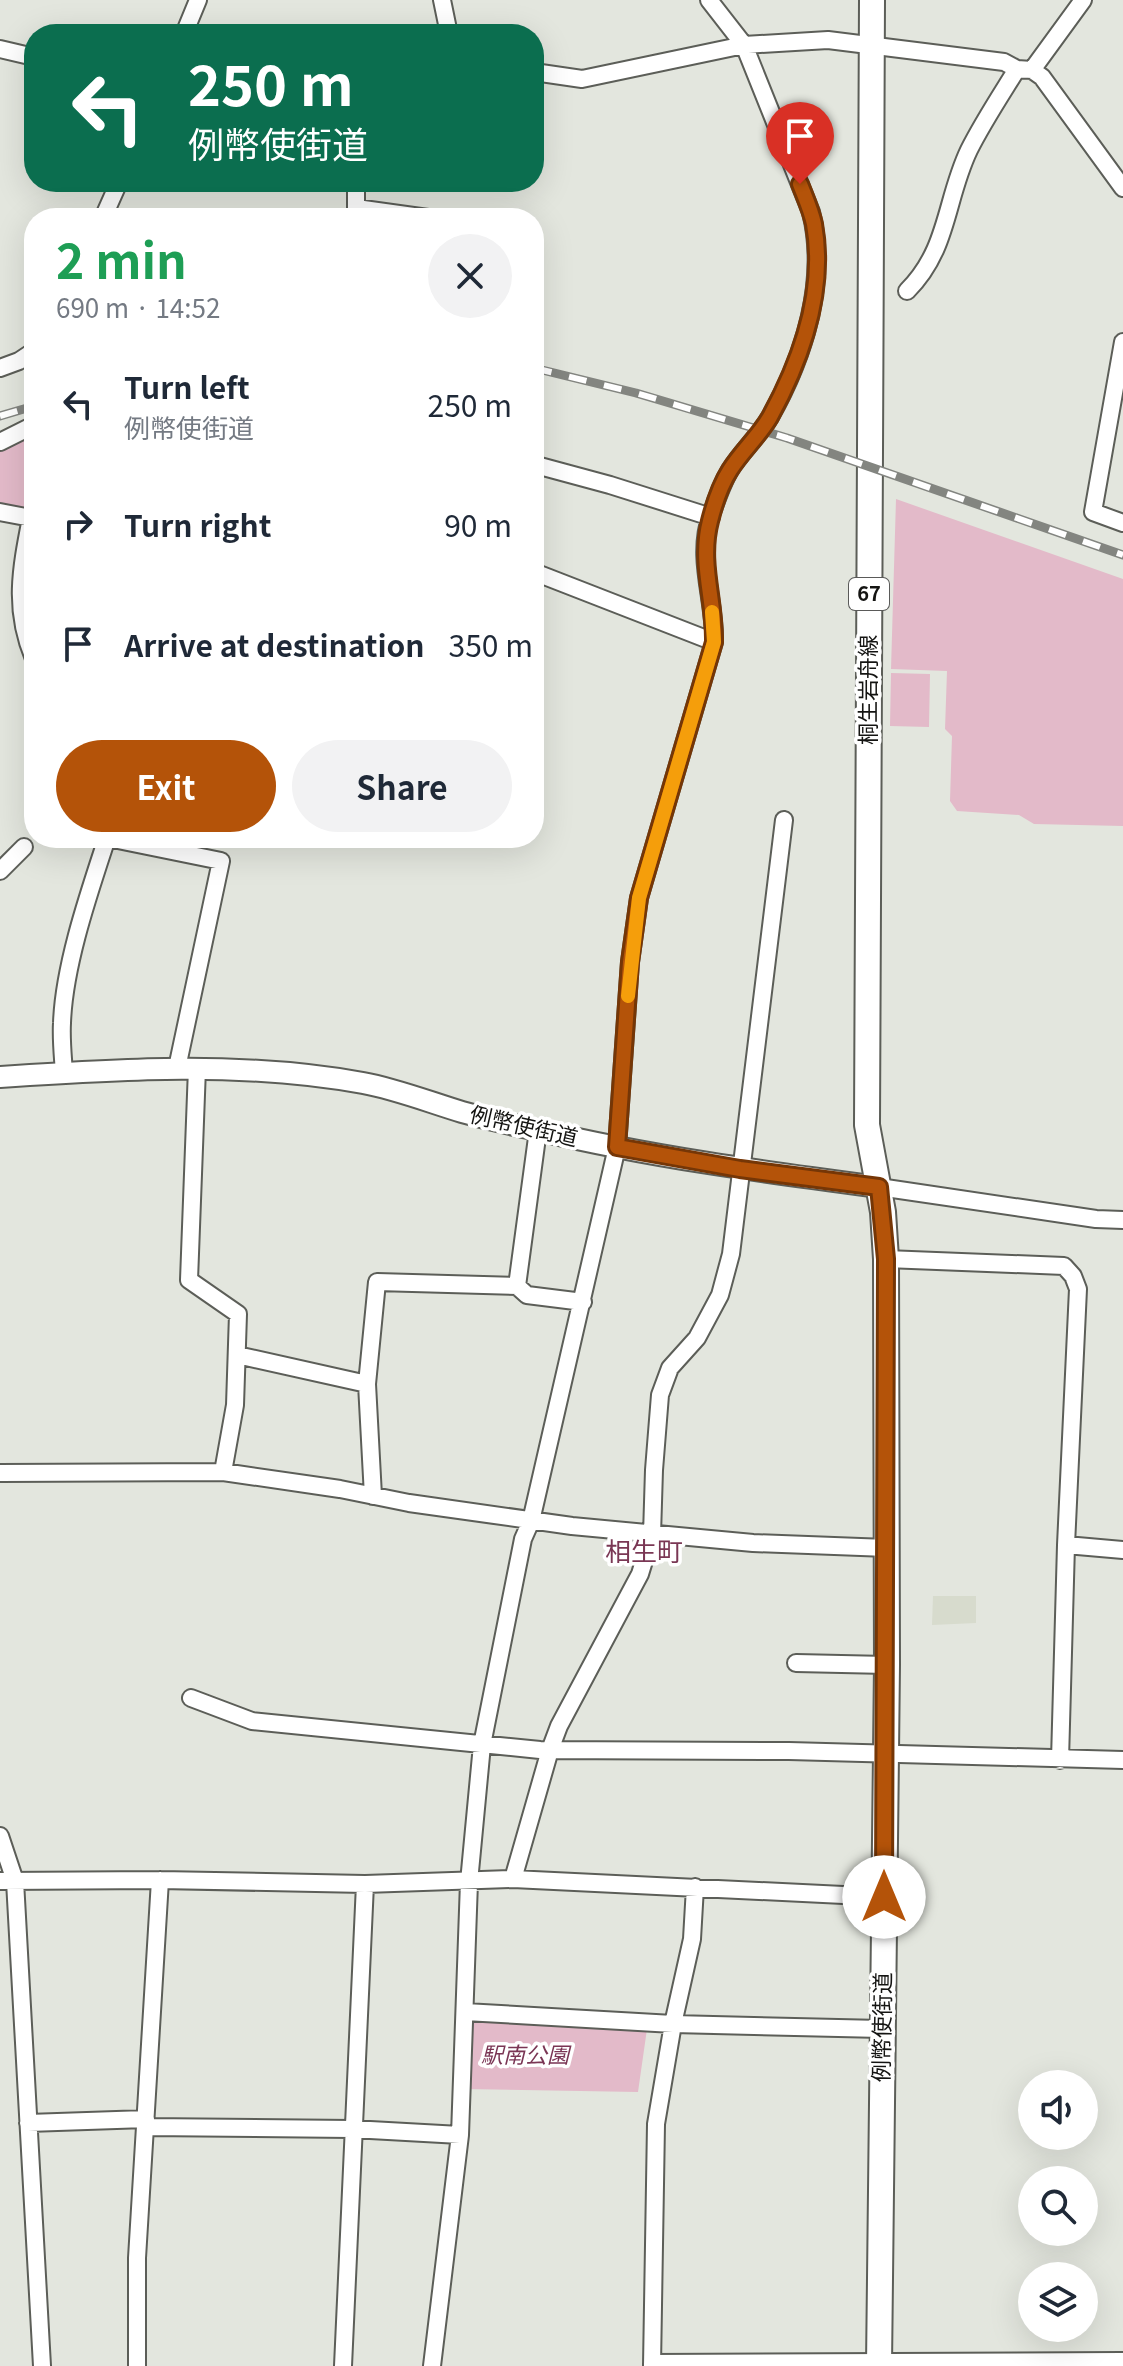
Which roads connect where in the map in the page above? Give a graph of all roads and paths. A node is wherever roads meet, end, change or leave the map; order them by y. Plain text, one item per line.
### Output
1 (198, 0) edge
2 (442, 0) edge
3 (709, 0) edge
4 (872, 0) edge
5 (1083, 0) edge
6 (188, 24) edge
7 (447, 24) edge
8 (872, 44) junction
9 (744, 45) junction
10 (0, 49) edge
11 (24, 55) edge
12 (1025, 69) junction
13 (544, 73) edge
14 (1123, 188) edge
15 (907, 291) dead end
16 (1123, 342) edge
17 (24, 356) edge
18 (0, 368) edge
19 (24, 430) edge
20 (0, 442) edge
21 (544, 467) edge
22 (0, 512) edge
23 (24, 517) edge
24 (711, 517) junction
25 (1123, 523) edge
26 (24, 552) edge
27 (544, 576) edge
28 (24, 627) edge
29 (714, 642) junction
30 (784, 820) dead end
31 (24, 847) dead end
32 (105, 848) edge
33 (157, 848) edge
34 (0, 871) edge
35 (187, 1068) junction
36 (64, 1073) junction
37 (0, 1077) edge
38 (538, 1130) junction
39 (617, 1147) junction
40 (740, 1169) junction
41 (879, 1187) junction
42 (1123, 1220) edge
43 (886, 1259) junction
44 (517, 1286) junction
45 (583, 1302) junction
46 (237, 1355) junction
47 (367, 1384) junction
48 (223, 1472) junction
49 (0, 1473) edge
50 (373, 1496) junction
51 (531, 1521) junction
52 (652, 1535) junction
53 (1066, 1545) junction
54 (887, 1548) junction
55 (1123, 1550) edge
56 (796, 1663) dead end
57 (887, 1665) junction
58 (191, 1698) dead end
59 (482, 1745) junction
60 (550, 1750) junction
61 (885, 1754) junction
62 (1060, 1760) junction
63 (1123, 1760) edge
64 (0, 1836) edge
65 (513, 1879) junction
66 (160, 1880) junction
67 (8, 1881) edge
68 (469, 1882) junction
69 (365, 1884) junction
70 (695, 1887) junction
71 (884, 1897) junction
72 (465, 2012) junction
73 (673, 2024) junction
74 (882, 2029) junction
75 (28, 2123) junction
76 (146, 2123) junction
77 (352, 2129) junction
78 (460, 2135) junction
79 (1123, 2361) edge
80 (879, 2364) edge
81 (652, 2365) edge
82 (743, 2365) edge
83 (42, 2366) edge
84 (137, 2366) edge
85 (343, 2366) edge
86 (432, 2366) edge

1 - 6 street
2 - 7 street
3 - 9 street
4 - 8 main road, 桐生岩舟線 / 67
5 - 12 street
8 - 9 street
8 - 12 street
8 - 41 main road, 桐生岩舟線 / 67
9 - 13 street
9 - 24 street
10 - 11 street
12 - 14 street
12 - 15 street
16 - 25 street
17 - 18 street
19 - 20 street
21 - 24 street
22 - 23 street
24 - 29 street
26 - 28 street
27 - 29 street
29 - 39 street
30 - 40 street
31 - 34 street
32 - 36 street
33 - 35 street
35 - 36 street, 例幣使街道
35 - 38 street, 例幣使街道
35 - 46 street
36 - 37 street, 例幣使街道
38 - 39 street, 例幣使街道
38 - 44 street
39 - 40 street, 例幣使街道
39 - 45 street
40 - 41 street, 例幣使街道
40 - 52 street
41 - 42 street
41 - 43 main road, 例幣使街道 / 67
43 - 53 street
43 - 54 main road, 例幣使街道 / 67
44 - 45 street
44 - 47 street
45 - 51 street
46 - 47 street
46 - 48 street
47 - 50 street
48 - 49 street
48 - 50 street
50 - 51 street
51 - 52 street
51 - 59 street
52 - 54 street
52 - 60 street
53 - 55 street
53 - 62 street
54 - 57 main road, 例幣使街道 / 67
56 - 57 street
57 - 61 main road, 例幣使街道 / 67
58 - 59 street
59 - 60 street
59 - 68 street
60 - 61 street
60 - 65 street
61 - 62 street
61 - 71 main road, 例幣使街道 / 67
62 - 63 street
64 - 67 street
65 - 68 street
65 - 70 street
66 - 67 street
66 - 69 street
66 - 76 street
67 - 75 street
68 - 69 street
68 - 72 street
69 - 77 street
70 - 71 street
70 - 73 street
71 - 74 main road, 例幣使街道 / 67
72 - 73 street
72 - 78 street
73 - 74 street
73 - 81 street
74 - 80 main road, 例幣使街道 / 67
75 - 76 street
75 - 83 street
76 - 77 street
76 - 84 street
77 - 78 street
77 - 85 street
78 - 86 street
79 - 80 street
80 - 82 street
81 - 82 street

